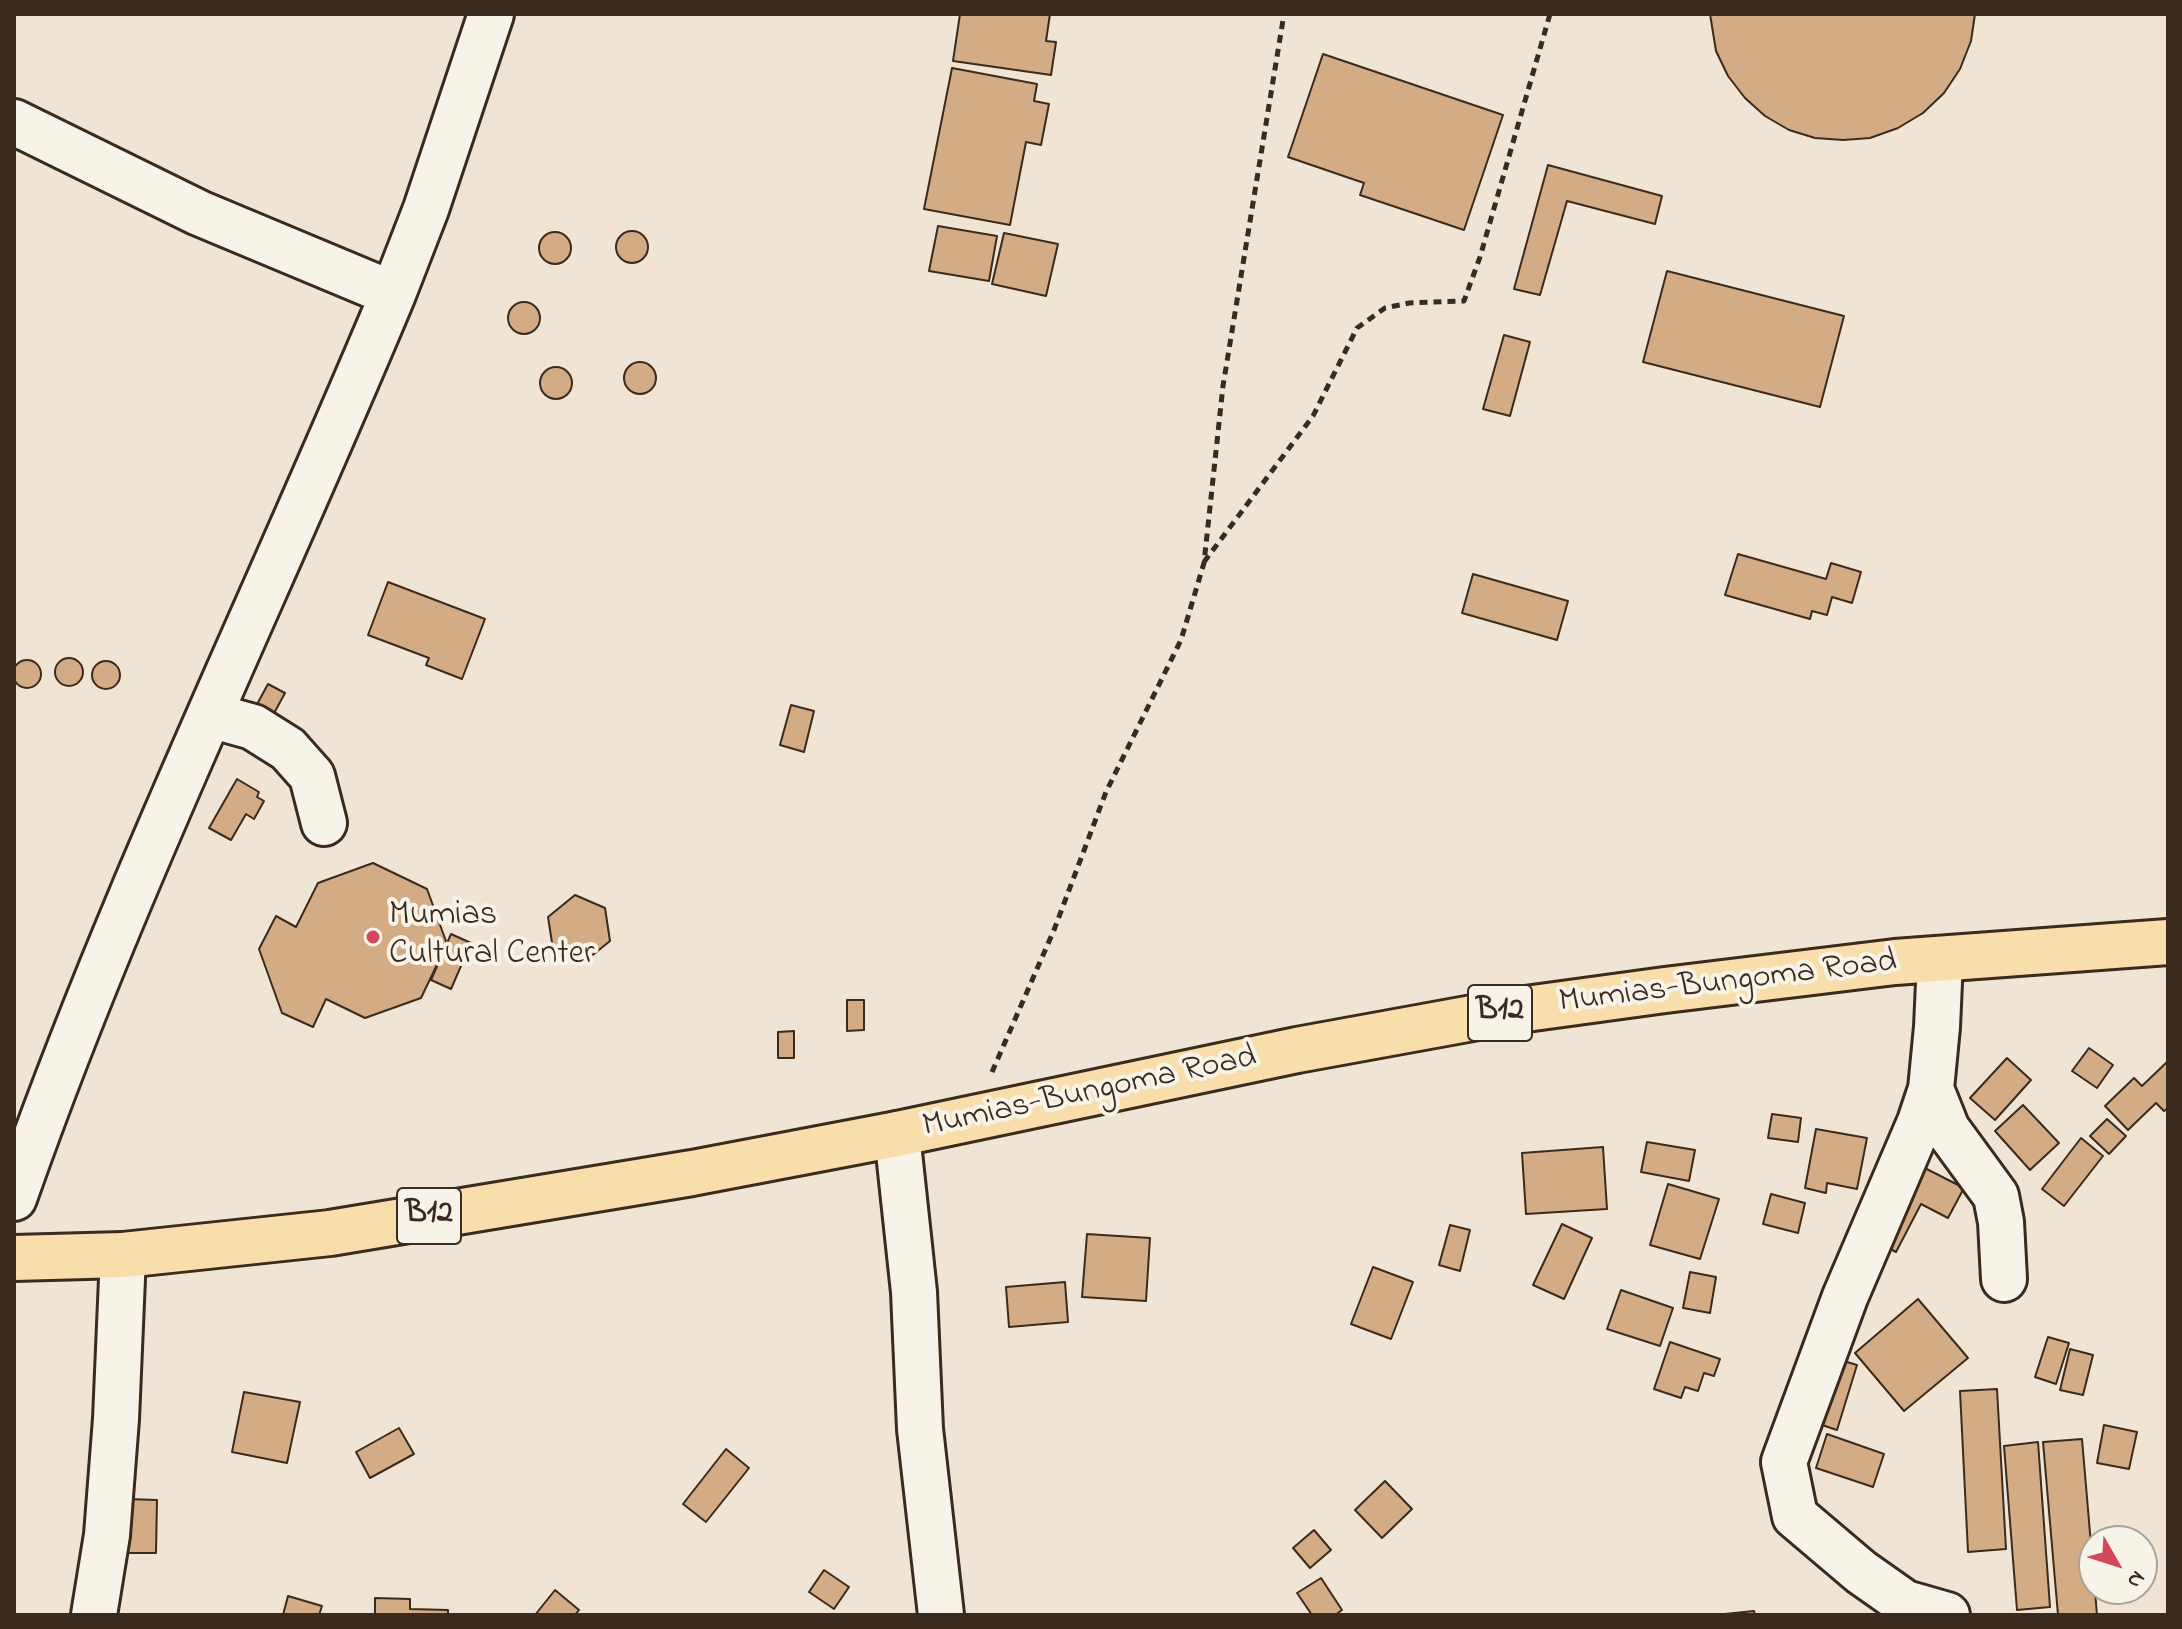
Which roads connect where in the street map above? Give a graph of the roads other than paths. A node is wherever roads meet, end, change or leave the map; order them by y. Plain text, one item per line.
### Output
1 (491, 14) edge
2 (14, 122) edge
3 (393, 294) junction
4 (210, 715) junction
5 (324, 823) dead end
6 (2168, 942) edge
7 (1940, 960) junction
8 (1931, 1089) junction
9 (897, 1134) junction
10 (14, 1198) edge
11 (123, 1255) junction
12 (14, 1258) edge
13 (2004, 1279) dead end
14 (94, 1615) edge
15 (941, 1615) edge
16 (1947, 1615) edge

1 - 3 street
2 - 3 street
3 - 4 street
4 - 5 street
4 - 10 street
6 - 7 highway, Mumias-Bungoma Road / B12
7 - 8 street
7 - 9 highway, Mumias-Bungoma Road / B12
8 - 13 street
8 - 16 street
9 - 11 highway, Mumias-Bungoma Road / B12
9 - 15 street
11 - 12 highway, Mumias-Bungoma Road / B12
11 - 14 street

